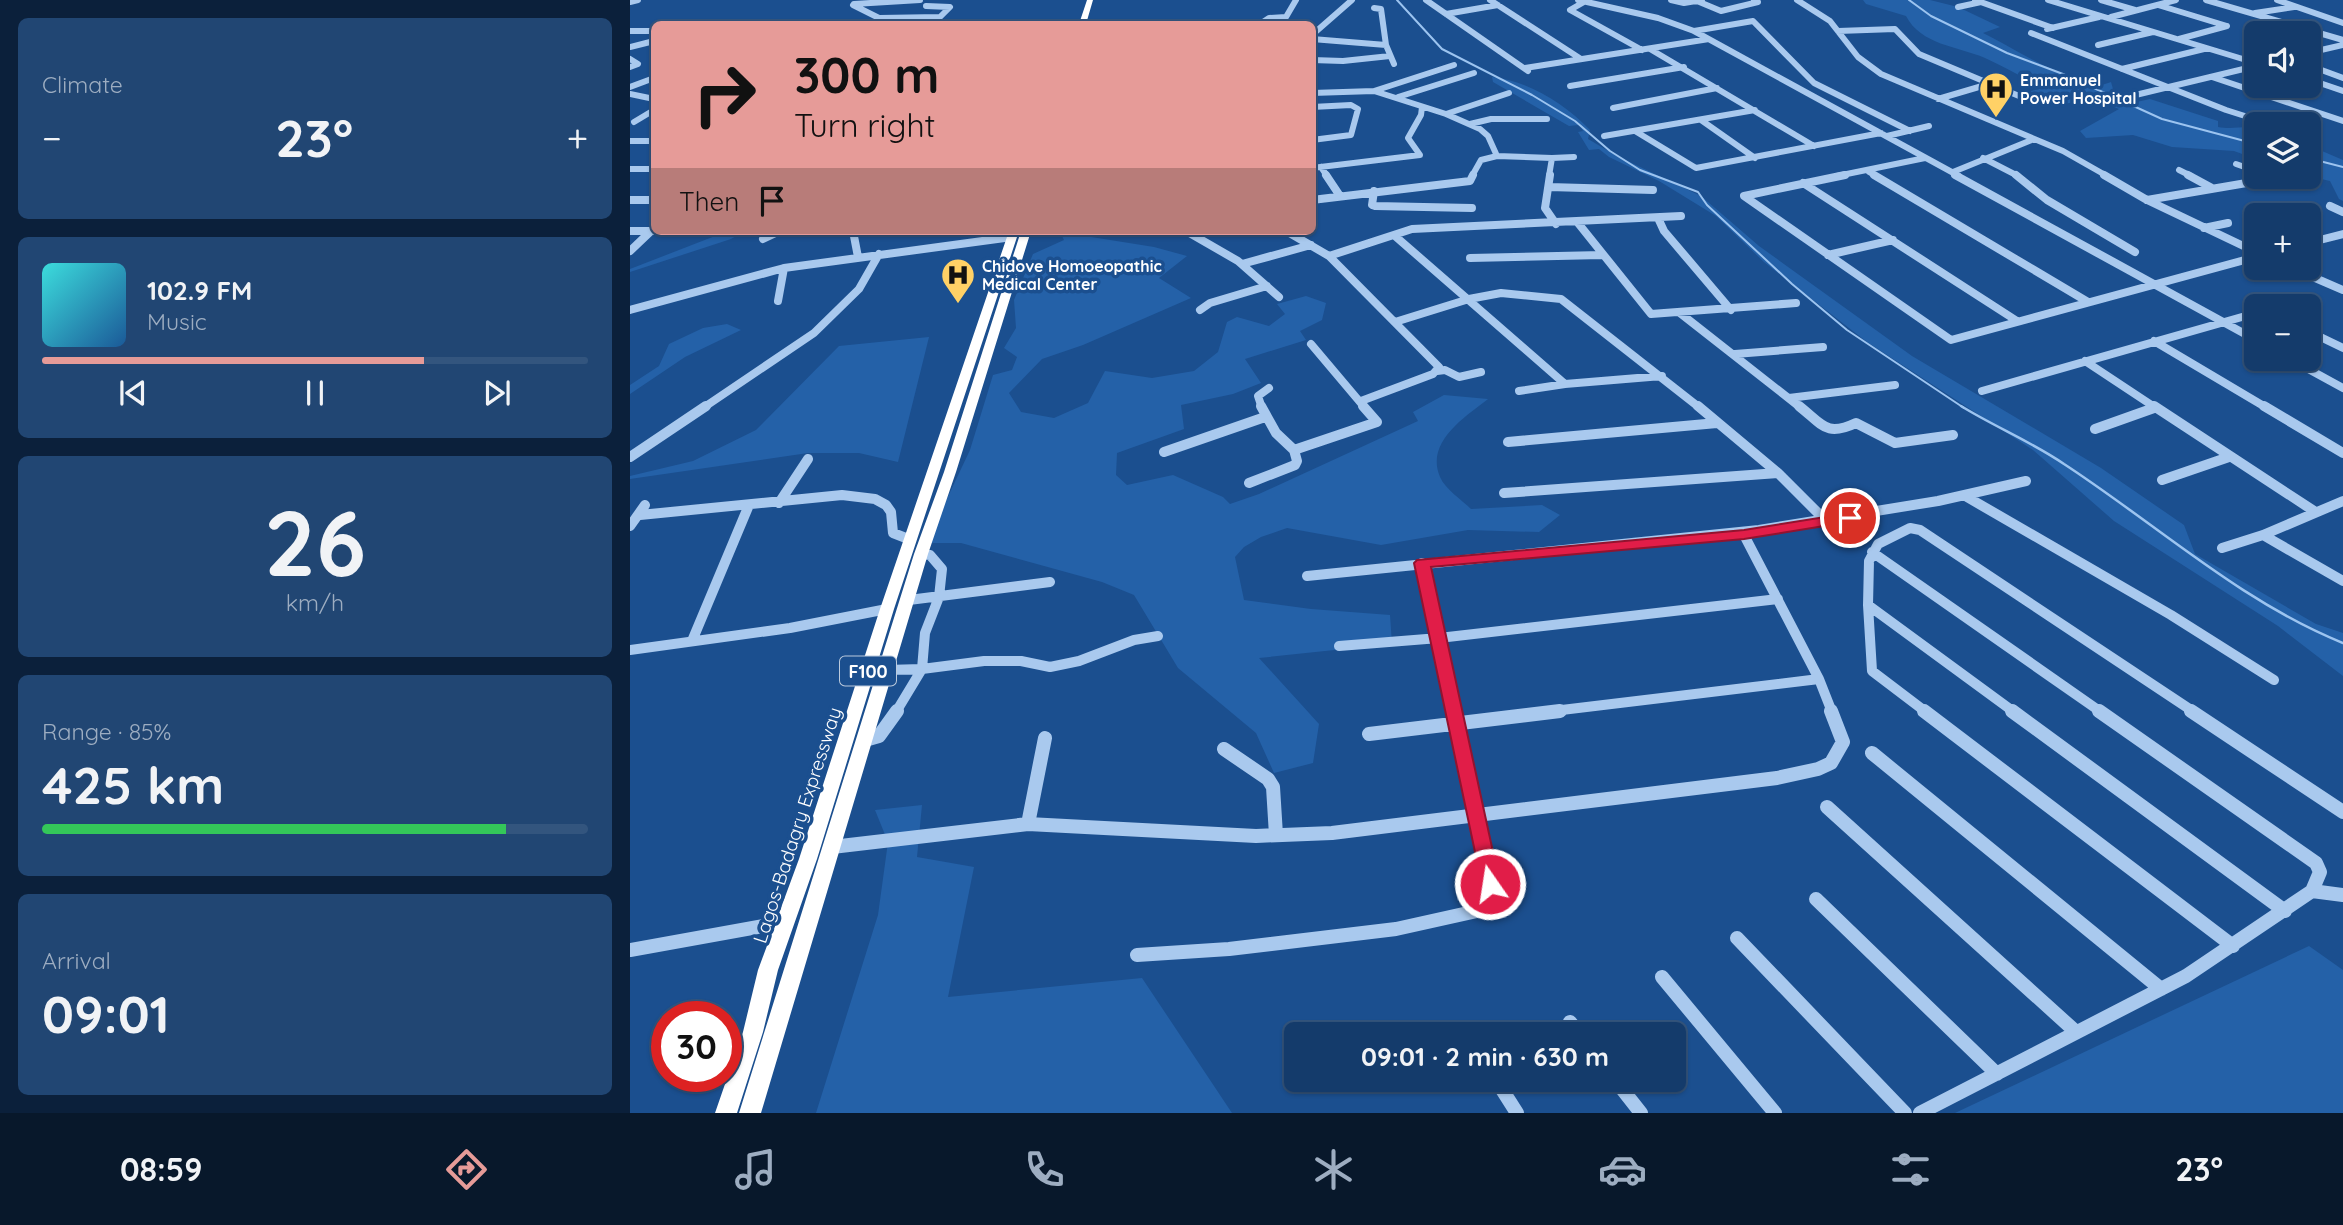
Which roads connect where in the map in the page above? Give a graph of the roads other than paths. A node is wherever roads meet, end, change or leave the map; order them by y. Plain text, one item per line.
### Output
1 (638, 0) edge
2 (920, 0) edge
3 (1090, 0) edge
4 (1098, 0) edge
5 (1296, 0) edge
6 (1352, 0) edge
7 (1426, 0) edge
8 (1490, 0) edge
9 (1671, 0) edge
10 (1754, 0) edge
11 (1797, 0) edge
12 (2048, 0) edge
13 (2101, 0) edge
14 (2176, 0) edge
15 (2206, 0) edge
16 (2277, 0) edge
17 (1581, 1) edge
18 (1699, 1) edge
19 (1981, 1) edge
20 (630, 2) edge
21 (855, 2) edge
22 (2069, 3) edge
23 (1498, 5) junction
24 (2158, 5) junction
25 (926, 6) dead end
26 (2296, 6) junction
27 (1958, 7) dead end
28 (1374, 8) dead end
29 (2136, 10) junction
30 (2252, 13) junction
31 (1447, 14) junction
32 (2107, 17) junction
33 (879, 18) junction
34 (876, 21) edge
35 (1083, 21) edge
36 (1092, 21) edge
37 (1265, 21) edge
38 (2343, 23) edge
39 (2053, 28) junction
40 (630, 31) edge
41 (651, 31) edge
42 (1694, 31) junction
43 (1838, 31) junction
44 (2154, 32) junction
45 (1316, 33) edge
46 (1316, 37) edge
47 (1709, 39) junction
48 (2179, 39) junction
49 (651, 42) edge
50 (2343, 43) edge
51 (1386, 45) junction
52 (2098, 45) dead end
53 (630, 47) edge
54 (2207, 48) junction
55 (2331, 48) junction
56 (1650, 49) junction
57 (1642, 50) junction
58 (2321, 50) edge
59 (2343, 52) edge
60 (1390, 56) junction
61 (630, 59) edge
62 (1580, 59) junction
63 (1316, 60) edge
64 (2244, 60) edge
65 (1394, 64) dead end
66 (1454, 65) dead end
67 (630, 67) edge
68 (1684, 67) junction
69 (2244, 68) edge
70 (2122, 69) junction
71 (2321, 70) edge
72 (1387, 73) dead end
73 (1474, 73) dead end
74 (2212, 77) junction
75 (2343, 78) edge
76 (651, 79) edge
77 (2321, 83) edge
78 (1387, 84) junction
79 (1989, 84) junction
80 (1570, 86) dead end
81 (630, 87) edge
82 (1717, 88) junction
83 (2170, 88) junction
84 (1374, 91) junction
85 (2343, 91) edge
86 (630, 93) edge
87 (1316, 93) edge
88 (1509, 93) dead end
89 (2019, 96) dead end
90 (1398, 97) junction
91 (651, 98) edge
92 (1938, 99) junction
93 (2123, 99) dead end
94 (1316, 107) edge
95 (1422, 107) junction
96 (1613, 108) dead end
97 (1755, 110) junction
98 (651, 112) edge
99 (1446, 114) junction
100 (2244, 115) edge
101 (1547, 119) dead end
102 (1700, 120) junction
103 (634, 121) dead end
104 (2343, 121) edge
105 (1469, 124) junction
106 (1929, 126) dead end
107 (1635, 131) junction
108 (1910, 131) junction
109 (1884, 135) junction
110 (1604, 136) dead end
111 (2035, 139) junction
112 (1316, 140) edge
113 (630, 141) edge
114 (651, 141) edge
115 (1814, 146) junction
116 (1497, 156) junction
117 (1574, 157) dead end
118 (1552, 158) junction
119 (1755, 158) junction
120 (1926, 158) junction
121 (1983, 158) junction
122 (2236, 164) dead end
123 (1317, 167) edge
124 (2244, 167) edge
125 (630, 169) edge
126 (651, 169) edge
127 (2179, 170) dead end
128 (1869, 172) junction
129 (1953, 172) junction
130 (1803, 183) junction
131 (2244, 183) edge
132 (1549, 187) junction
133 (2212, 188) junction
134 (1653, 190) dead end
135 (1374, 191) junction
136 (1340, 196) junction
137 (1316, 199) edge
138 (630, 200) edge
139 (651, 200) edge
140 (2147, 200) junction
141 (2330, 206) dead end
142 (1472, 208) dead end
143 (2343, 212) edge
144 (1681, 216) dead end
145 (1658, 218) junction
146 (1556, 223) junction
147 (1578, 223) junction
148 (2228, 223) dead end
149 (2204, 228) junction
150 (630, 231) edge
151 (651, 231) edge
152 (651, 232) edge
153 (2343, 234) edge
154 (772, 235) edge
155 (854, 235) edge
156 (1004, 235) edge
157 (1016, 235) edge
158 (1016, 235) edge
159 (1193, 235) edge
160 (1294, 235) edge
161 (2321, 235) edge
162 (1395, 236) junction
163 (2329, 237) junction
164 (763, 239) dead end
165 (2321, 239) edge
166 (1893, 240) junction
167 (2343, 241) edge
168 (1311, 244) junction
169 (2244, 246) edge
170 (630, 251) edge
171 (2135, 252) dead end
172 (879, 254) junction
173 (1602, 255) junction
174 (1828, 255) junction
175 (1329, 256) junction
176 (858, 257) junction
177 (1470, 258) dead end
178 (2244, 260) edge
179 (1242, 264) junction
180 (784, 268) junction
181 (2320, 280) edge
182 (2153, 285) junction
183 (1267, 286) junction
184 (2343, 290) edge
185 (1279, 297) dead end
186 (1469, 299) junction
187 (778, 301) dead end
188 (2088, 302) junction
189 (1796, 303) dead end
190 (630, 310) edge
191 (1200, 310) dead end
192 (1731, 310) junction
193 (1681, 313) junction
194 (2244, 317) edge
195 (2017, 321) junction
196 (1395, 322) junction
197 (2223, 323) junction
198 (2244, 334) edge
199 (2321, 337) edge
200 (2154, 341) junction
201 (1311, 344) dead end
202 (1823, 347) dead end
203 (2343, 348) edge
204 (1735, 354) junction
205 (2085, 361) junction
206 (1437, 371) junction
207 (2312, 371) edge
208 (1481, 372) dead end
209 (1662, 376) junction
210 (1564, 384) junction
211 (1895, 386) dead end
212 (1269, 388) dead end
213 (2343, 388) edge
214 (1519, 391) dead end
215 (1982, 391) dead end
216 (1789, 398) junction
217 (1361, 401) junction
218 (2154, 408) junction
219 (1265, 417) junction
220 (1717, 423) junction
221 (2095, 429) dead end
222 (1953, 435) dead end
223 (1508, 442) dead end
224 (1294, 450) junction
225 (1164, 452) dead end
226 (2343, 453) edge
227 (630, 457) edge
228 (2230, 457) junction
229 (808, 458) dead end
230 (1778, 474) junction
231 (2162, 480) dead end
232 (2026, 481) dead end
233 (1249, 482) dead end
234 (1504, 493) dead end
235 (1967, 497) junction
236 (2343, 500) edge
237 (779, 503) junction
238 (749, 505) junction
239 (2314, 511) junction
240 (1827, 522) junction
241 (630, 526) edge
242 (1744, 535) junction
243 (2263, 535) junction
244 (911, 540) junction
245 (2222, 548) dead end
246 (1872, 552) junction
247 (921, 554) junction
248 (1422, 563) junction
249 (1307, 576) dead end
250 (2343, 581) edge
251 (1050, 582) dead end
252 (939, 597) junction
253 (1778, 599) junction
254 (909, 600) junction
255 (1868, 605) junction
256 (887, 609) junction
257 (1158, 636) dead end
258 (1439, 638) junction
259 (692, 641) junction
260 (1339, 646) dead end
261 (630, 650) edge
262 (922, 669) junction
263 (887, 670) junction
264 (1819, 679) junction
265 (2274, 680) dead end
266 (1456, 723) junction
267 (1369, 734) dead end
268 (1045, 738) dead end
269 (865, 740) junction
270 (1224, 749) dead end
271 (1872, 753) dead end
272 (1827, 807) dead end
273 (2343, 812) edge
274 (1475, 817) junction
275 (1028, 824) junction
276 (1276, 835) junction
277 (832, 847) junction
278 (2312, 891) junction
279 (2343, 895) edge
280 (1816, 899) dead end
281 (2285, 911) junction
282 (786, 922) junction
283 (1737, 938) dead end
284 (2233, 946) junction
285 (630, 950) edge
286 (1137, 955) dead end
287 (1662, 977) dead end
288 (2161, 989) junction
289 (2075, 1031) junction
290 (1997, 1074) junction
291 (1504, 1092) edge
292 (1624, 1092) edge
293 (726, 1113) edge
294 (750, 1113) edge
295 (1517, 1113) edge
296 (1641, 1113) edge
297 (1775, 1113) edge
298 (1905, 1113) edge
299 (1920, 1113) edge

1 - 20 street
2 - 21 street
3 - 35 highway
4 - 36 highway
5 - 37 street
6 - 45 street
7 - 31 street
8 - 23 street
9 - 18 street
10 - 18 street
11 - 43 street
12 - 22 street
13 - 29 street
14 - 24 street
15 - 30 street
16 - 26 street
17 - 42 street
17 - 57 street
19 - 27 street
19 - 39 street
21 - 33 street
22 - 32 street
23 - 31 street
23 - 62 street
24 - 29 street
24 - 48 street
25 - 33 street
26 - 30 street
26 - 38 street
28 - 51 street
29 - 32 street
30 - 50 street
31 - 62 street
32 - 39 street
32 - 44 street
33 - 34 street
39 - 70 street
40 - 41 street
42 - 47 street
42 - 108 street
43 - 79 street
43 - 92 street
44 - 48 street
44 - 52 street
46 - 51 street
47 - 56 street
47 - 109 street
48 - 54 street
49 - 53 street
50 - 55 street
51 - 60 street
54 - 64 street
54 - 70 street
55 - 58 street
55 - 59 street
56 - 57 street
56 - 68 street
57 - 62 street
60 - 63 street
60 - 65 street
61 - 67 street
66 - 78 street
68 - 80 street
68 - 82 street
69 - 74 street
70 - 83 street
71 - 75 street
72 - 78 street
73 - 90 street
74 - 83 street
74 - 104 street
76 - 81 street
77 - 85 street
78 - 84 street
79 - 89 street
79 - 92 street
82 - 96 street
82 - 97 street
83 - 93 street
83 - 100 street
84 - 87 street
84 - 90 street
86 - 91 street
88 - 99 street
90 - 95 street
92 - 111 street
94 - 112 street
95 - 99 street
95 - 123 street
97 - 102 street
97 - 115 street
98 - 103 street
99 - 105 street
101 - 105 street
102 - 107 street
102 - 119 street
105 - 116 street
106 - 108 street
107 - 110 street
107 - 119 street
108 - 109 street
109 - 115 street
109 - 120 street
111 - 121 street
111 - 140 street
113 - 114 street
115 - 119 street
116 - 118 street
116 - 135 street
117 - 118 street
118 - 132 street
120 - 128 street
120 - 129 street
121 - 129 street
121 - 171 street
122 - 124 street
123 - 136 street
125 - 126 street
127 - 133 street
128 - 130 street
128 - 188 street
129 - 182 street
130 - 166 street
130 - 174 street
131 - 133 street
132 - 134 street
132 - 146 street
133 - 140 street
135 - 136 street
135 - 142 street
136 - 137 street
138 - 139 street
140 - 149 street
141 - 143 street
144 - 145 street
145 - 147 street
145 - 192 street
146 - 147 street
146 - 162 street
147 - 173 street
148 - 149 street
149 - 169 street
150 - 151 street
152 - 170 street
153 - 163 street
154 - 164 street
155 - 176 street
156 - 172 street
157 - 244 highway, Lagos-Badagry Expressway / F100
158 - 247 highway, Lagos-Badagry Expressway / F100
159 - 179 street
160 - 168 street
161 - 163 street
162 - 175 street
162 - 186 street
163 - 165 street
163 - 167 street
166 - 174 street
166 - 195 street
168 - 175 street
168 - 179 street
172 - 176 street
172 - 227 street
173 - 177 street
173 - 193 street
174 - 195 street
175 - 196 street
176 - 180 street
178 - 182 street
179 - 183 street
180 - 187 street
180 - 190 street
181 - 184 street
182 - 188 street
182 - 197 street
183 - 185 street
183 - 191 street
186 - 196 street
186 - 209 street
186 - 210 street
188 - 195 street
189 - 192 street
192 - 193 street
193 - 204 street
194 - 197 street
196 - 206 street
197 - 198 street
197 - 200 street
199 - 203 street
200 - 205 street
200 - 226 street
201 - 217 street
202 - 204 street
204 - 216 street
205 - 215 street
205 - 218 street
206 - 208 street
206 - 217 street
207 - 213 street
209 - 210 street
209 - 220 street
210 - 214 street
211 - 216 street
212 - 219 street
216 - 222 street
217 - 224 street
218 - 221 street
218 - 228 street
219 - 224 street
219 - 225 street
220 - 223 street
220 - 230 street
224 - 233 street
228 - 231 street
228 - 239 street
229 - 237 street
230 - 234 street
230 - 240 street
232 - 235 street
235 - 240 street
235 - 265 street
236 - 239 street
237 - 238 street
237 - 244 street
238 - 241 street
238 - 259 street
239 - 243 street
240 - 242 street
242 - 248 street
242 - 253 street
243 - 245 street
243 - 250 street
244 - 256 highway, Lagos-Badagry Expressway / F100
246 - 255 street
246 - 273 street
246 - 278 street
247 - 252 street
247 - 254 highway, Lagos-Badagry Expressway / F100
248 - 249 street
248 - 258 street
251 - 252 street
252 - 254 street
252 - 262 street
253 - 258 street
253 - 264 street
254 - 263 highway, Lagos-Badagry Expressway / F100
255 - 281 street
255 - 284 street
256 - 259 street
256 - 282 highway, Lagos-Badagry Expressway / F100
257 - 262 street
258 - 260 street
258 - 266 street
259 - 261 street
262 - 263 street
262 - 269 street
263 - 269 highway, Lagos-Badagry Expressway / F100
264 - 266 street
264 - 274 street
266 - 267 street
266 - 274 street
268 - 275 street
269 - 277 highway, Lagos-Badagry Expressway / F100
270 - 276 street
271 - 288 street
272 - 289 street
274 - 276 street
274 - 286 street
275 - 276 street
275 - 277 street
277 - 294 highway, Lagos-Badagry Expressway / F100
278 - 279 street
278 - 281 street
280 - 290 street
281 - 284 street
282 - 285 street
282 - 293 highway, Lagos-Badagry Expressway / F100
283 - 298 street
284 - 288 street
287 - 297 street
288 - 289 street
289 - 290 street
290 - 299 street
291 - 295 street
292 - 296 street

